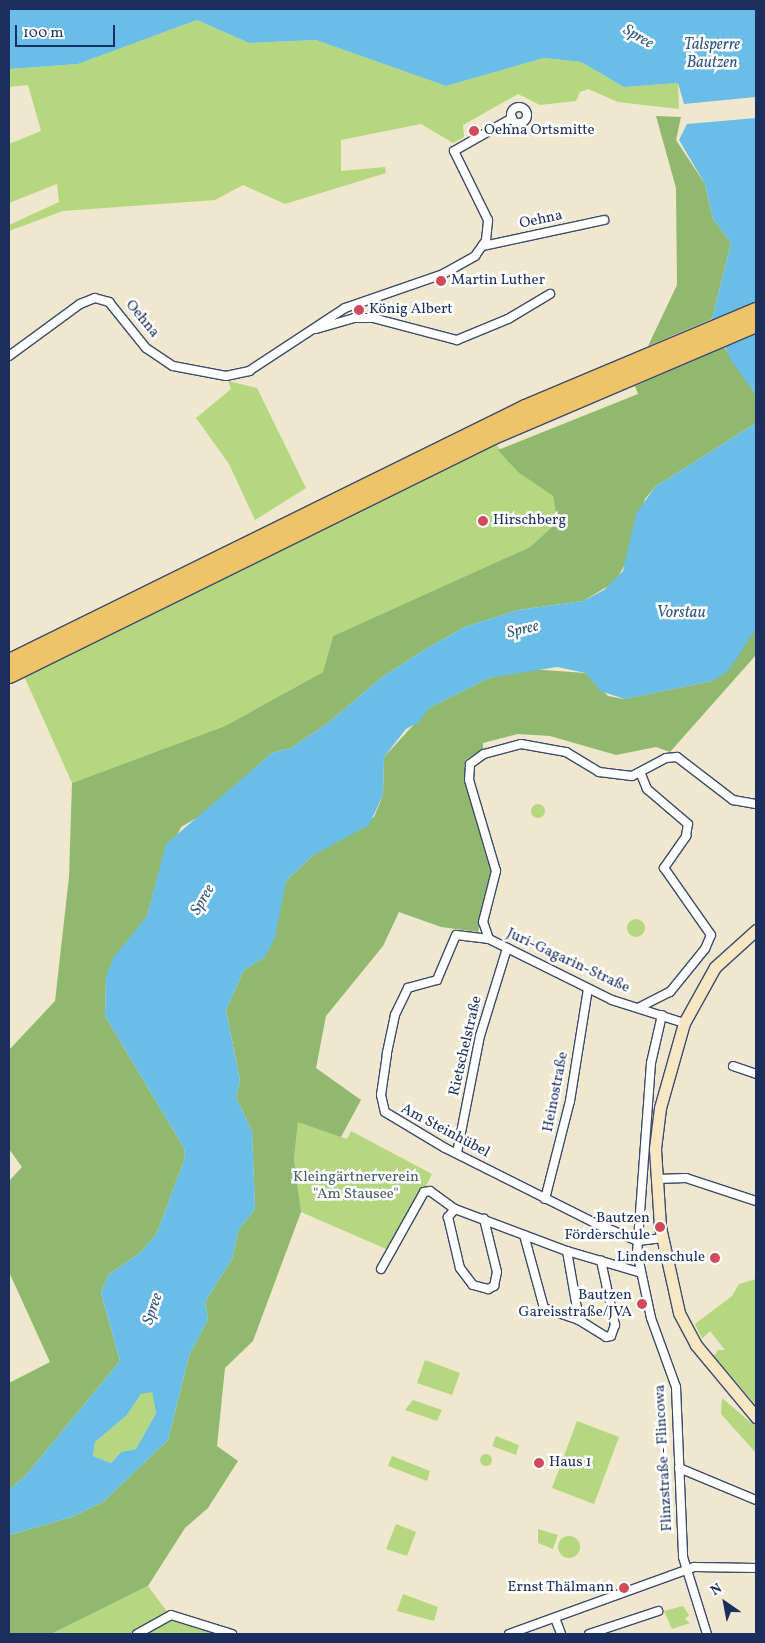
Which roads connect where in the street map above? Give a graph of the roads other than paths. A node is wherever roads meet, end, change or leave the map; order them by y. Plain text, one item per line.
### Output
1 (512, 118) dead end
2 (604, 220) dead end
3 (483, 246) junction
4 (550, 294) dead end
5 (756, 310) edge
6 (756, 324) edge
7 (314, 328) junction
8 (677, 350) junction
9 (9, 356) edge
10 (309, 519) junction
11 (9, 661) edge
12 (9, 675) edge
13 (641, 774) junction
14 (756, 804) edge
15 (756, 930) edge
16 (489, 939) junction
17 (507, 948) junction
18 (588, 989) junction
19 (638, 1008) junction
20 (662, 1016) junction
21 (684, 1023) junction
22 (733, 1066) dead end
23 (756, 1074) edge
24 (457, 1153) junction
25 (656, 1179) junction
26 (545, 1199) junction
27 (756, 1201) edge
28 (456, 1209) junction
29 (484, 1219) junction
30 (524, 1235) junction
31 (661, 1238) junction
32 (638, 1242) junction
33 (567, 1251) junction
34 (600, 1261) junction
35 (381, 1269) dead end
36 (639, 1272) junction
37 (579, 1320) junction
38 (756, 1418) edge
39 (679, 1468) junction
40 (756, 1500) edge
41 (756, 1568) edge
42 (685, 1570) junction
43 (658, 1611) dead end
44 (555, 1618) junction
45 (138, 1634) edge
46 (232, 1634) edge
47 (509, 1634) edge
48 (561, 1634) edge
49 (589, 1634) edge
50 (707, 1634) edge

1 - 3 street
2 - 3 street, Oehna
3 - 7 street, Oehna
4 - 7 street, Oehna
5 - 8 highway
6 - 8 highway
7 - 9 street, Oehna
8 - 10 highway
10 - 11 highway
10 - 12 highway
13 - 14 street
13 - 16 street, Juri-Gagarin-Straße
13 - 19 street
15 - 21 street
16 - 17 street, Juri-Gagarin-Straße
16 - 24 street, Am Steinhübel
17 - 18 street, Juri-Gagarin-Straße
17 - 24 street, Rietschelstraße
18 - 19 street, Juri-Gagarin-Straße
18 - 26 street, Heinostraße
19 - 20 street, Juri-Gagarin-Straße
20 - 21 street, Juri-Gagarin-Straße
20 - 32 street, Flinzstraße - Flincowa
21 - 25 street
22 - 23 street
24 - 26 street, Am Steinhübel
25 - 27 street
25 - 31 street
26 - 32 street, Am Steinhübel
28 - 29 street
28 - 29 street
28 - 35 street
29 - 30 street
30 - 33 street
30 - 37 street
31 - 32 street
31 - 38 street
32 - 36 street, Flinzstraße - Flincowa
33 - 34 street
33 - 37 street
34 - 36 street
34 - 37 street
36 - 39 street, Flinzstraße - Flincowa
39 - 40 street
39 - 42 street, Flinzstraße - Flincowa
41 - 42 street
42 - 44 street
42 - 50 street, Flinzstraße - Flincowa
43 - 49 street
44 - 47 street
44 - 48 street
45 - 46 street

